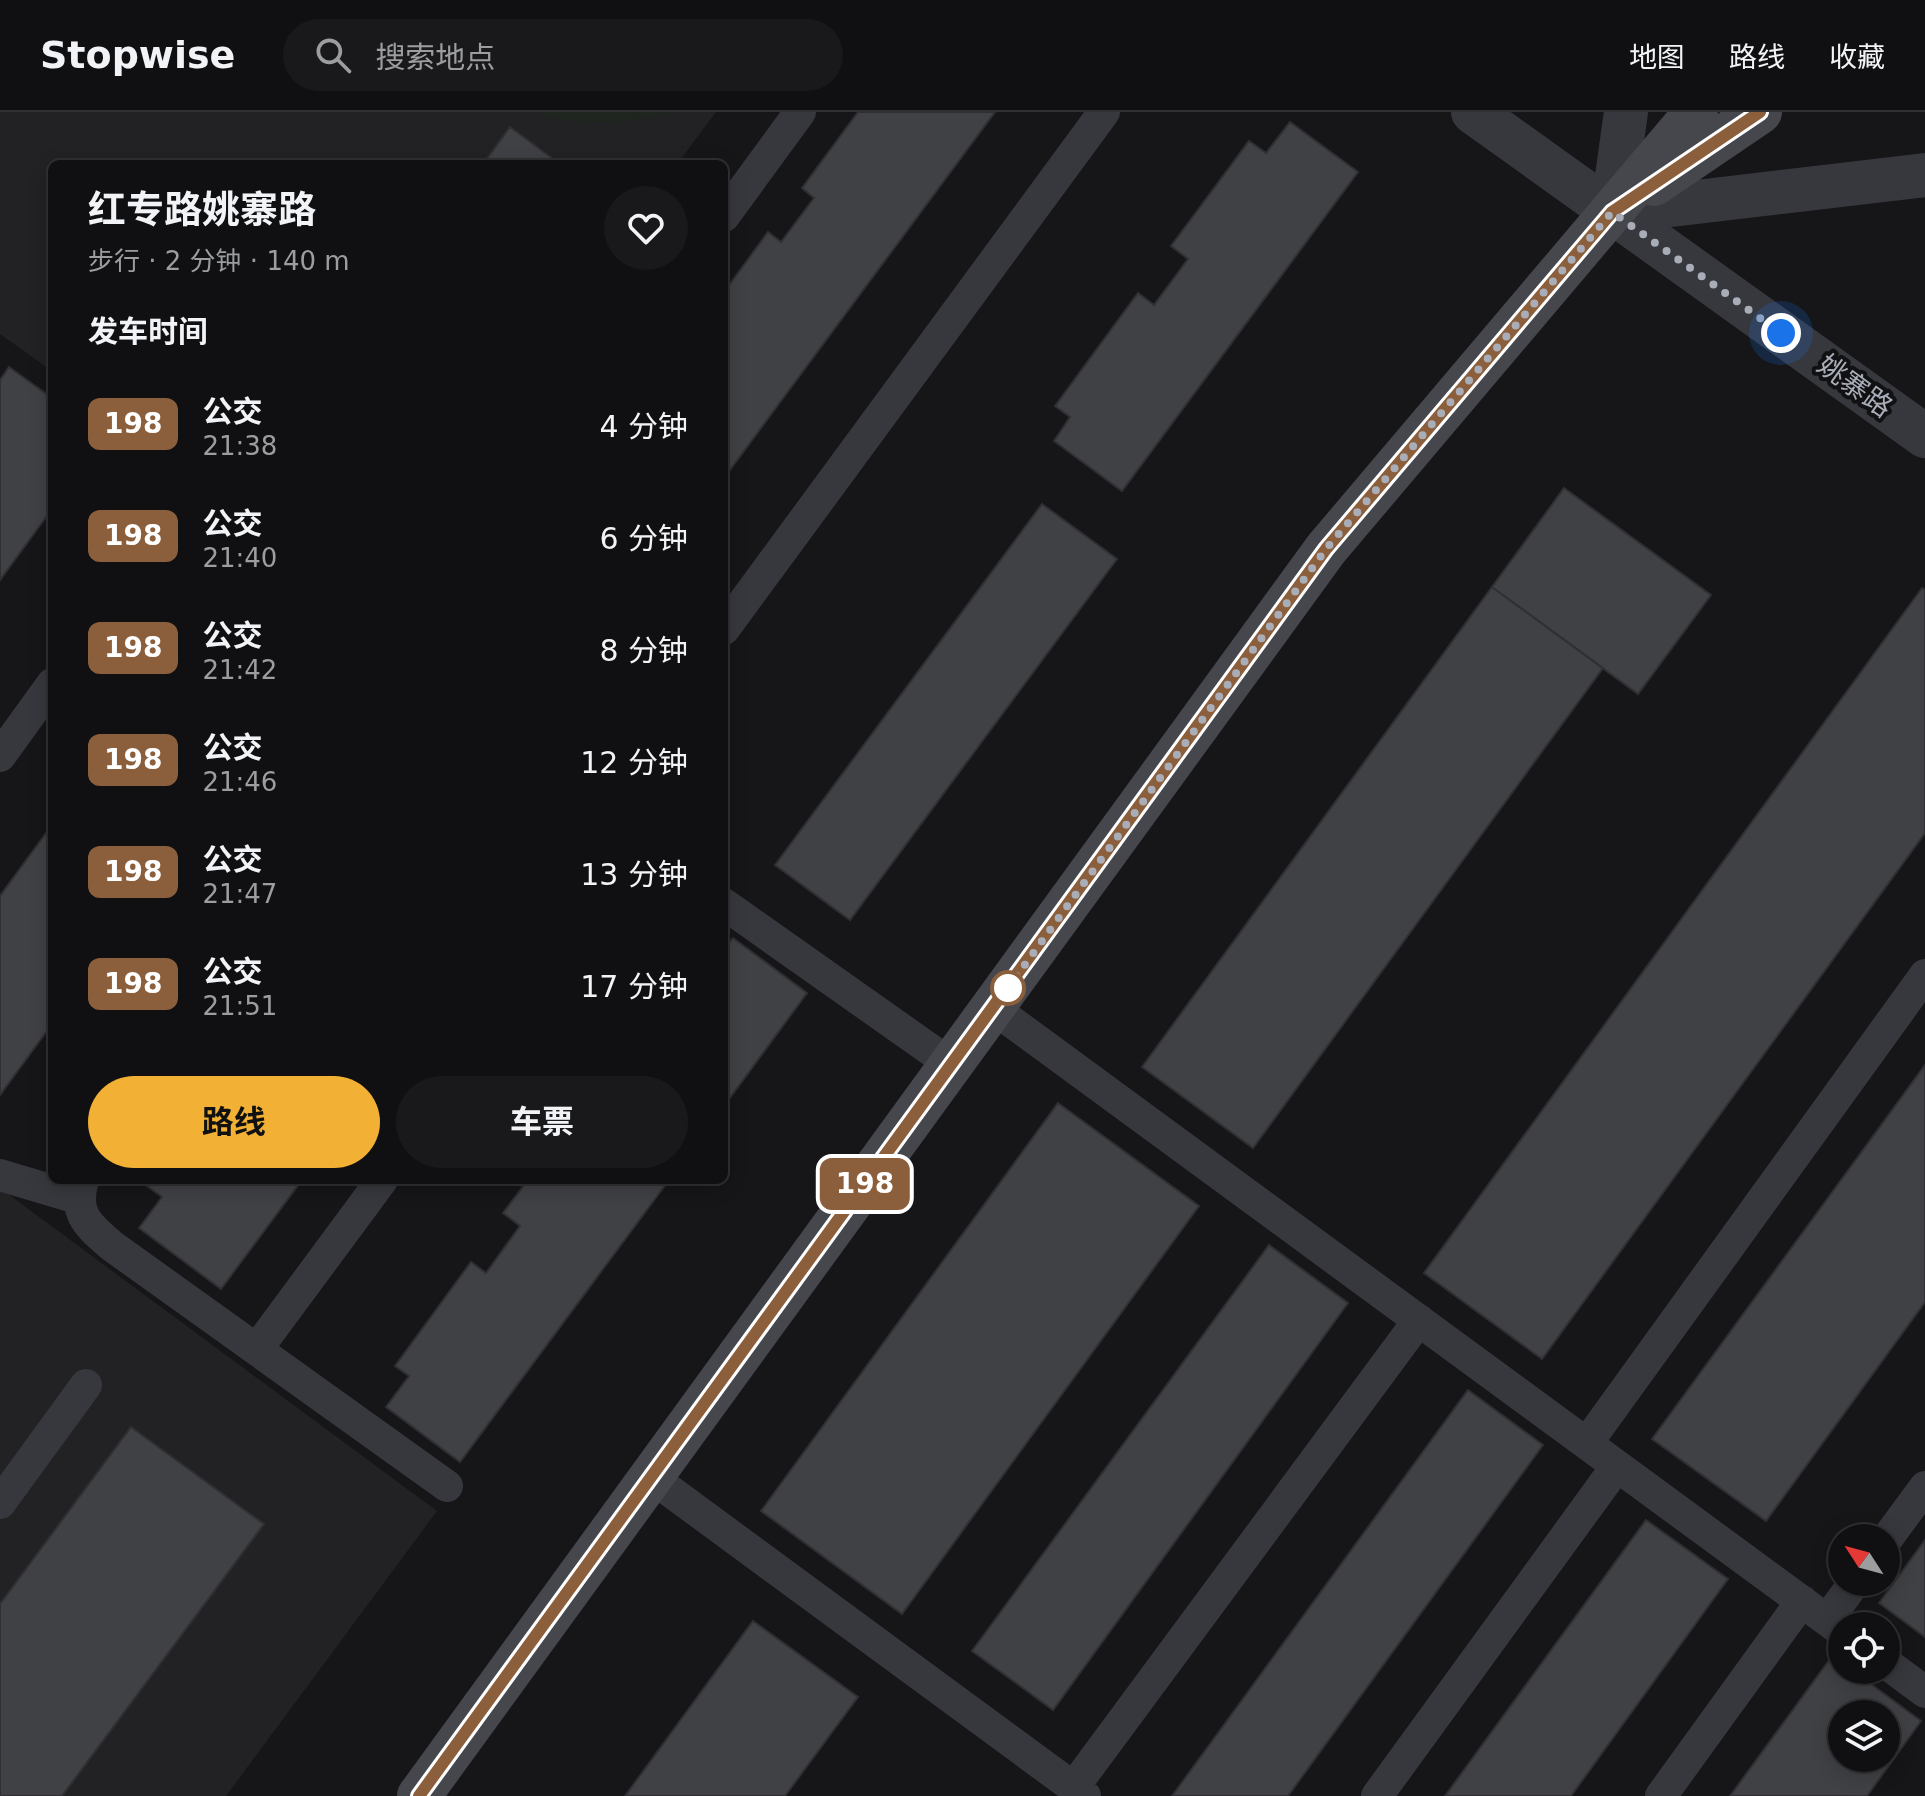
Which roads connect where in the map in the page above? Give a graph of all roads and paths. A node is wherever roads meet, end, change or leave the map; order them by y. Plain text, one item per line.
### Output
1 (800, 112) edge
2 (1104, 112) edge
3 (1473, 112) edge
4 (1626, 112) edge
5 (1696, 112) edge
6 (1760, 112) edge
7 (1925, 175) edge
8 (728, 211) edge
9 (1612, 212) junction
10 (1925, 436) edge
11 (728, 624) edge
12 (48, 690) edge
13 (0, 756) edge
14 (728, 907) edge
15 (1925, 975) edge
16 (993, 1008) junction
17 (952, 1065) junction
18 (0, 1175) edge
19 (48, 1183) edge
20 (51, 1184) edge
21 (379, 1184) edge
22 (80, 1189) edge
23 (1419, 1320) junction
24 (257, 1349) junction
25 (86, 1385) dead end
26 (1587, 1443) junction
27 (1617, 1466) junction
28 (651, 1477) junction
29 (447, 1486) dead end
30 (1925, 1487) edge
31 (0, 1503) edge
32 (1898, 1524) edge
33 (1802, 1601) junction
34 (1828, 1620) edge
35 (1900, 1673) edge
36 (1925, 1692) edge
37 (1079, 1792) edge
38 (419, 1796) edge
39 (1377, 1796) edge
40 (1661, 1796) edge

1 - 8 lane
2 - 11 lane
3 - 9 street, 姚寨路
4 - 9 street
5 - 9 street
6 - 9 street
7 - 9 street
9 - 10 street, 姚寨路
9 - 16 street
12 - 13 lane
14 - 17 lane
15 - 26 lane
16 - 17 street
16 - 23 lane
17 - 28 street
18 - 19 lane
20 - 22 lane
21 - 24 lane
22 - 24 lane
23 - 26 lane
23 - 37 lane
24 - 29 lane
25 - 31 lane
26 - 27 lane
27 - 33 lane
27 - 39 lane
28 - 37 lane
28 - 38 street
30 - 32 lane
33 - 34 lane
33 - 40 lane
35 - 36 lane

